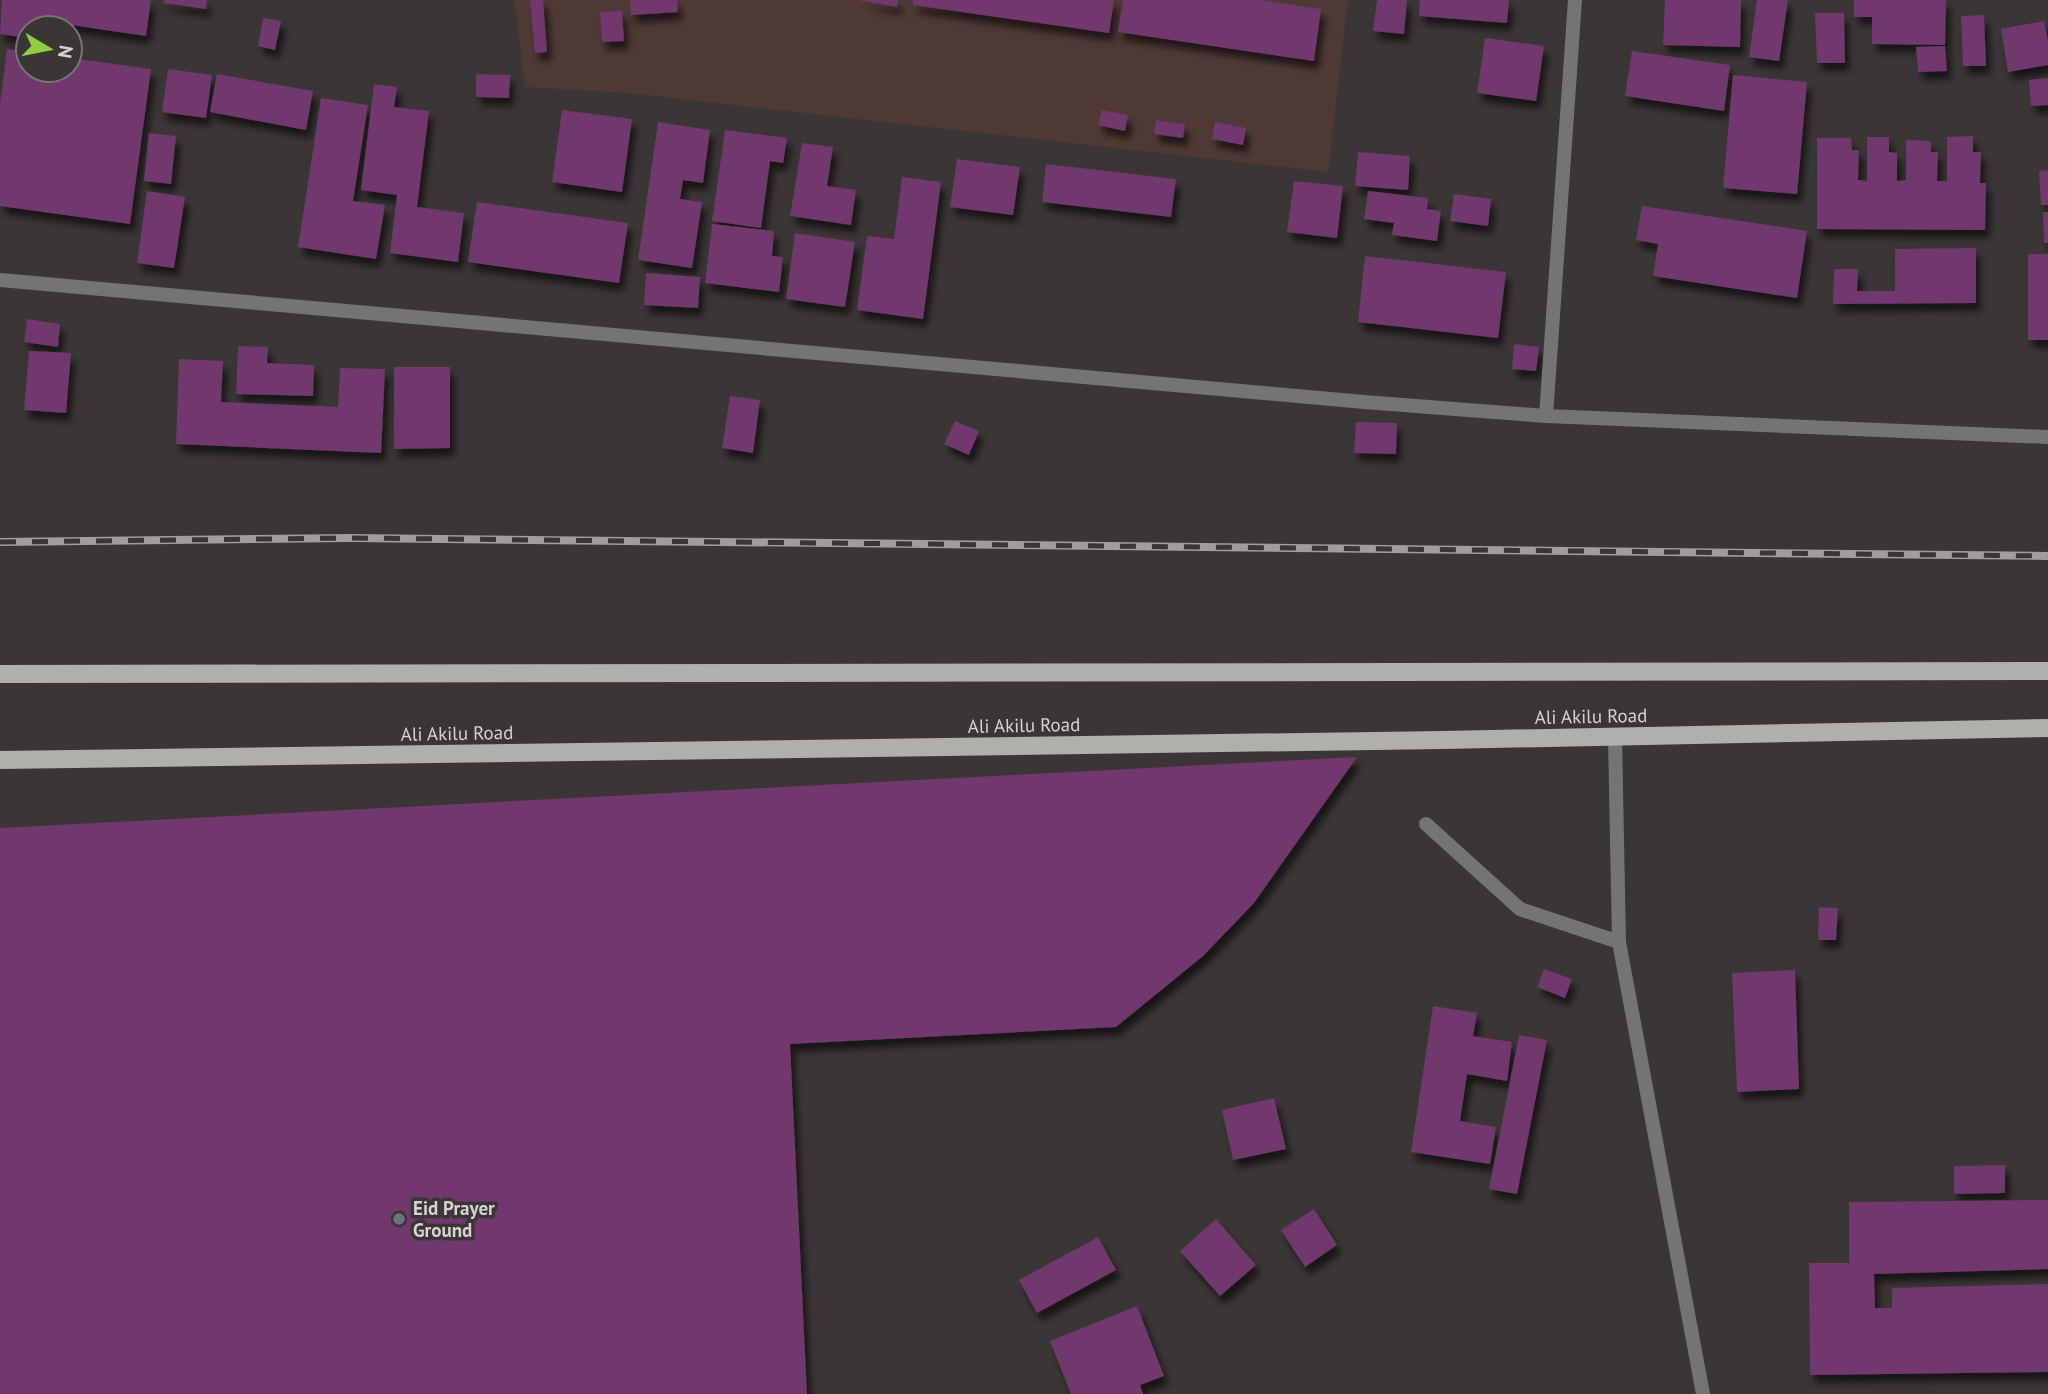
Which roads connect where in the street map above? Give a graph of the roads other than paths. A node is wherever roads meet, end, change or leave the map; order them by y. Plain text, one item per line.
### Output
1 (1575, 0) edge
2 (0, 280) edge
3 (1546, 416) junction
4 (2048, 437) edge
5 (2048, 671) edge
6 (0, 674) edge
7 (2048, 727) edge
8 (1615, 737) junction
9 (0, 760) edge
10 (1426, 824) dead end
11 (1619, 942) junction
12 (1703, 1394) edge

1 - 3 street
2 - 3 street
3 - 4 street
5 - 6 main road
7 - 8 main road, Ali Akilu Road
8 - 9 main road, Ali Akilu Road
8 - 11 street
10 - 11 street
11 - 12 street

